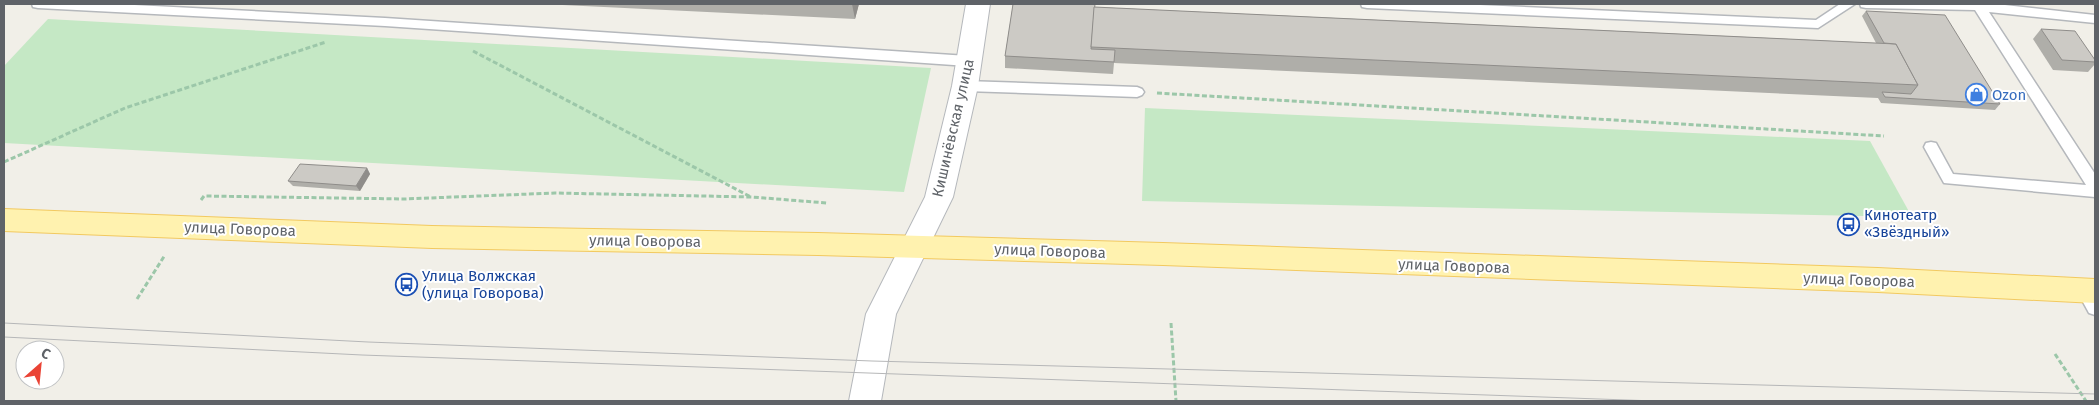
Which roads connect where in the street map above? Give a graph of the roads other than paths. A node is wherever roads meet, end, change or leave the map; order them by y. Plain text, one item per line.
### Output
1 (38, 4) edge
2 (978, 4) edge
3 (1367, 4) edge
4 (1849, 4) edge
5 (1866, 4) edge
6 (1978, 5) edge
7 (2095, 19) edge
8 (967, 74) junction
9 (1137, 92) road end
10 (1931, 147) dead end
11 (2095, 186) edge
12 (2095, 191) edge
13 (4, 220) edge
14 (914, 248) junction
15 (2092, 297) edge
16 (865, 401) edge

1 - 8 lane
2 - 8 street, Кишинёвская улица
3 - 4 lane
5 - 6 lane
6 - 7 lane
6 - 11 lane
8 - 9 lane
8 - 14 street, Кишинёвская улица
10 - 12 lane
13 - 14 main road, улица Говорова
14 - 15 main road, улица Говорова
14 - 16 street, Кишинёвская улица

